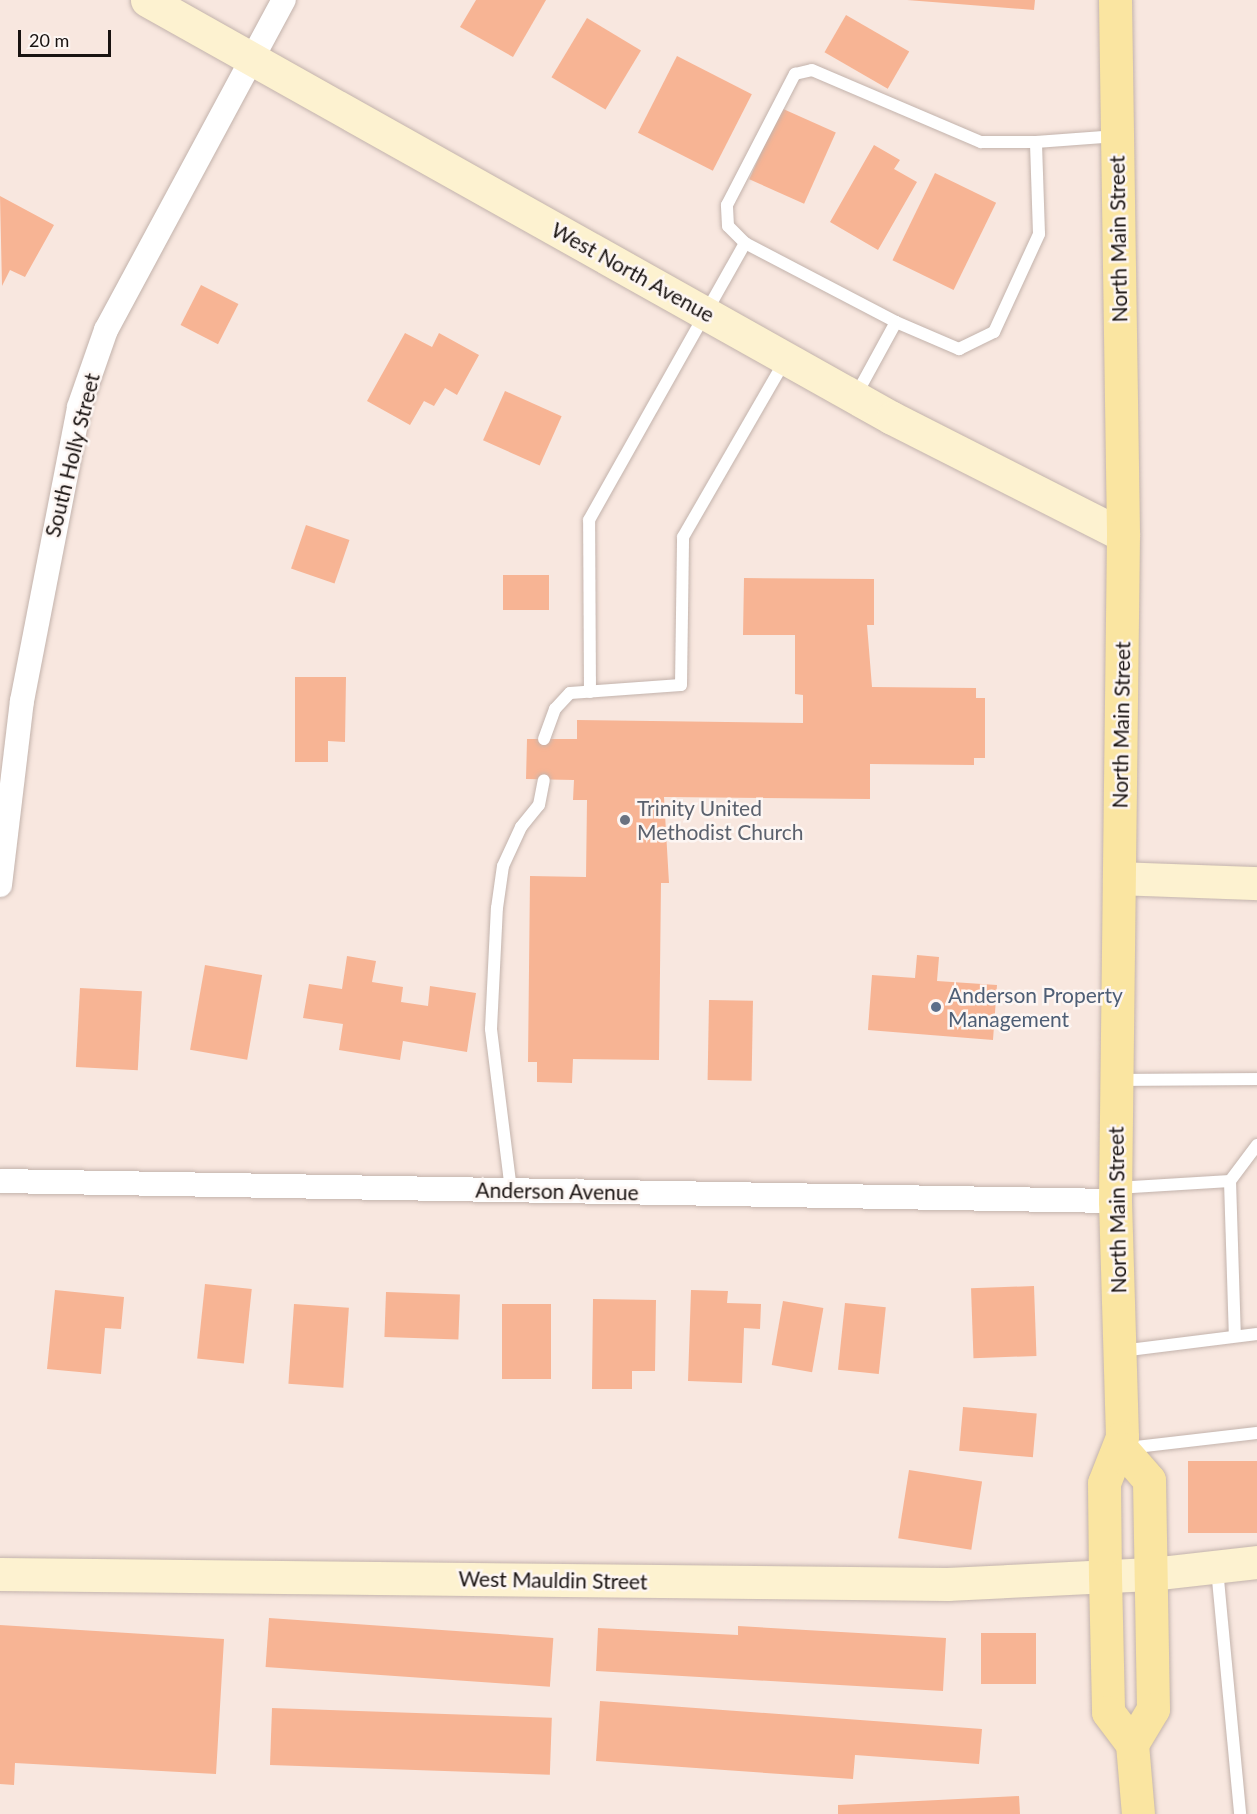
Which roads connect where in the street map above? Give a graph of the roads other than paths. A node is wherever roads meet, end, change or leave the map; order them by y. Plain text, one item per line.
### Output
1 (147, 0) edge
2 (284, 0) edge
3 (1115, 0) edge
4 (250, 58) junction
5 (1117, 136) junction
6 (1036, 142) junction
7 (745, 243) junction
8 (706, 313) junction
9 (896, 322) junction
10 (786, 359) junction
11 (855, 397) junction
12 (1123, 535) junction
13 (590, 692) junction
14 (544, 739) dead end
15 (544, 780) dead end
16 (5, 815) edge
17 (1119, 878) junction
18 (1257, 883) edge
19 (0, 885) edge
20 (1257, 1079) edge
21 (1117, 1080) junction
22 (1257, 1145) edge
23 (0, 1181) edge
24 (1230, 1181) junction
25 (511, 1190) junction
26 (1115, 1194) junction
27 (1257, 1334) edge
28 (1235, 1336) junction
29 (1120, 1351) junction
30 (1257, 1433) edge
31 (1122, 1449) junction
32 (1257, 1562) edge
33 (1217, 1567) junction
34 (0, 1574) edge
35 (1152, 1574) junction
36 (1105, 1576) junction
37 (1132, 1744) junction
38 (1138, 1814) edge
39 (1240, 1814) edge

1 - 4 main road, West North Avenue
2 - 4 street, South Holly Street
3 - 5 main road, North Main Street
4 - 8 main road, West North Avenue
4 - 16 street, South Holly Street
5 - 6 lane
5 - 12 main road, North Main Street
6 - 7 lane
6 - 9 lane
7 - 8 lane
7 - 9 lane
8 - 10 main road, West North Avenue
8 - 13 lane
9 - 11 lane
10 - 11 main road, West North Avenue
10 - 13 lane
11 - 12 main road, West North Avenue
12 - 17 main road, North Main Street
13 - 14 lane
15 - 25 lane
16 - 19 street, South Holly Street
17 - 18 main road
17 - 21 main road, North Main Street
20 - 21 lane
21 - 26 main road, North Main Street
22 - 24 lane
23 - 25 street, Anderson Avenue
24 - 26 lane
24 - 28 lane
25 - 26 street, Anderson Avenue
26 - 29 main road, North Main Street
27 - 28 lane
28 - 29 lane
29 - 31 main road, North Main Street
30 - 31 lane
31 - 35 main road
31 - 36 main road, North Main Street
32 - 33 main road, West Mauldin Street
33 - 35 main road, West Mauldin Street
33 - 39 lane
34 - 36 main road, West Mauldin Street
35 - 36 main road, West Mauldin Street
35 - 37 main road
36 - 37 main road, North Main Street
37 - 38 main road

